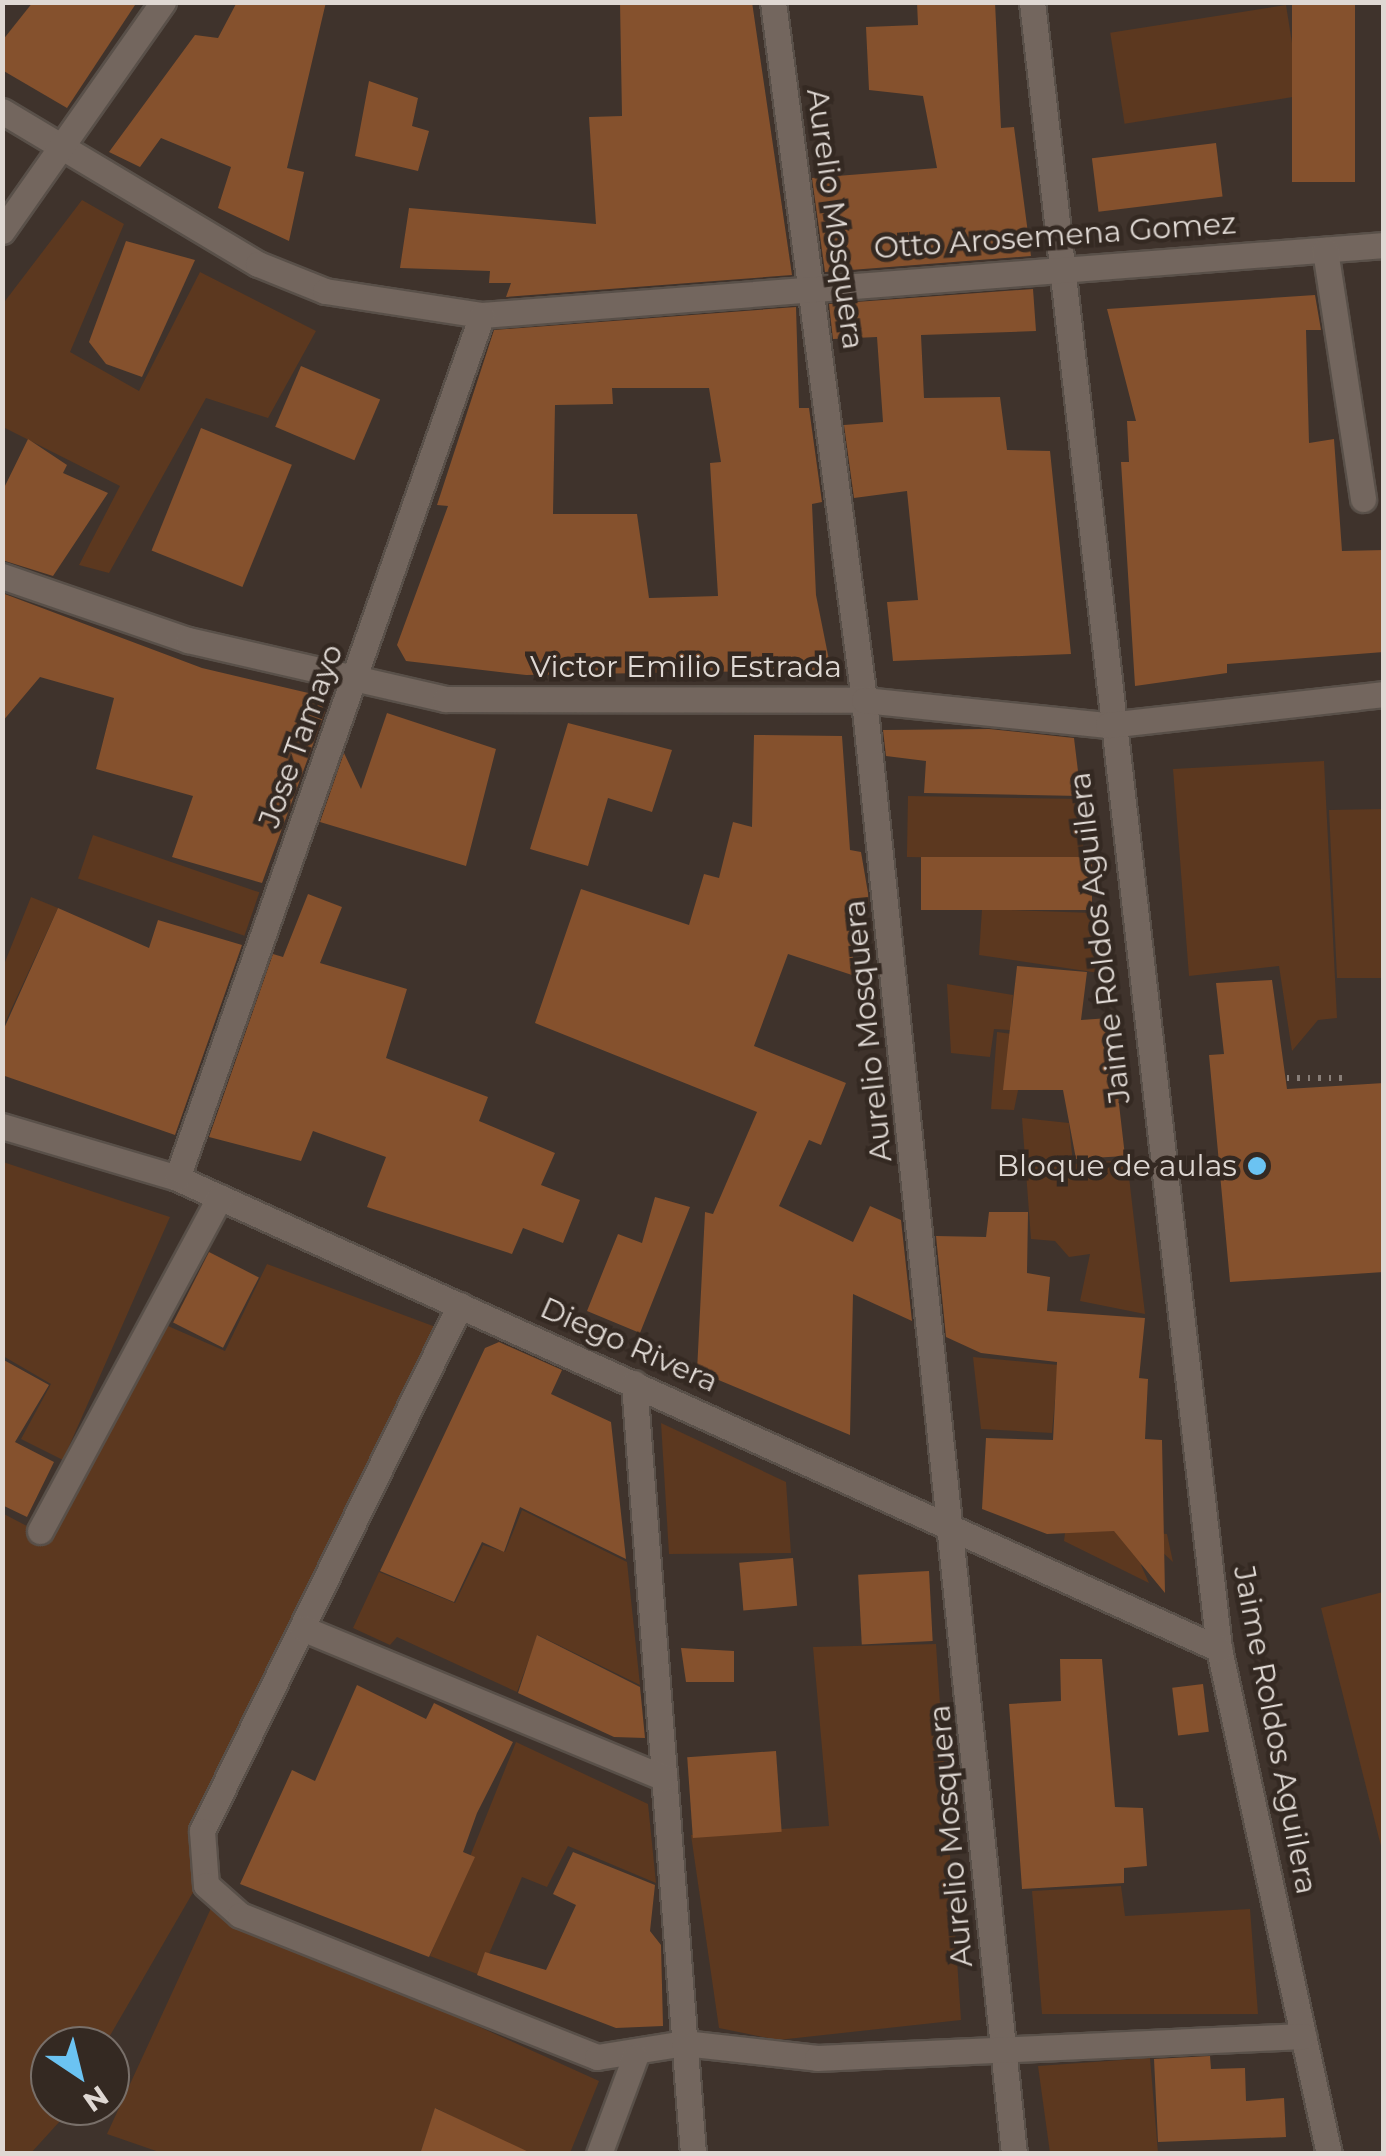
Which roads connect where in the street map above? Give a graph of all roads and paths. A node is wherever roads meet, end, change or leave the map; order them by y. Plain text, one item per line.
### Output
1 (163, 2) edge
2 (773, 2) edge
3 (1032, 2) edge
4 (2, 111) edge
5 (64, 144) junction
6 (2, 231) edge
7 (1384, 246) edge
8 (1325, 250) junction
9 (1066, 266) junction
10 (811, 286) junction
11 (482, 316) junction
12 (1363, 499) dead end
13 (2, 576) edge
14 (354, 683) junction
15 (1384, 694) edge
16 (864, 700) junction
17 (1108, 725) junction
18 (1287, 1078) dead end
19 (1346, 1078) dead end
20 (2, 1126) edge
21 (178, 1178) junction
22 (220, 1197) junction
23 (460, 1305) junction
24 (634, 1382) junction
25 (955, 1529) junction
26 (40, 1531) dead end
27 (302, 1628) junction
28 (1219, 1649) junction
29 (664, 1778) junction
30 (1304, 2036) junction
31 (684, 2043) junction
32 (1003, 2055) junction
33 (635, 2057) junction
34 (599, 2154) edge
35 (693, 2154) edge
36 (1014, 2154) edge
37 (1329, 2154) edge

1 - 5 street
2 - 10 street, Aurelio Mosquera
3 - 9 street, Jaime Roldos Aguilera
4 - 5 street, Otto Arosemena Gomez
5 - 6 street
5 - 11 street, Otto Arosemena Gomez
7 - 8 street, Otto Arosemena Gomez
8 - 9 street, Otto Arosemena Gomez
8 - 12 street
9 - 10 street, Otto Arosemena Gomez
9 - 17 street, Jaime Roldos Aguilera
10 - 11 street, Otto Arosemena Gomez
10 - 16 street, Aurelio Mosquera
11 - 14 street, Jose Tamayo
13 - 14 street, Victor Emilio Estrada
14 - 16 street, Victor Emilio Estrada
14 - 21 street, Jose Tamayo
15 - 17 street, Victor Emilio Estrada
16 - 17 street, Victor Emilio Estrada
16 - 25 street, Aurelio Mosquera
17 - 28 street, Jaime Roldos Aguilera
18 - 19 path
20 - 21 street, Diego Rivera
21 - 22 street, Diego Rivera
22 - 23 street, Diego Rivera
22 - 26 street
23 - 24 street, Diego Rivera
23 - 27 street
24 - 25 street, Diego Rivera
24 - 29 street
25 - 28 street, Diego Rivera
25 - 32 street, Aurelio Mosquera
27 - 29 street
27 - 33 street
28 - 30 street, Jaime Roldos Aguilera
29 - 31 street
30 - 32 street
30 - 37 street, Jaime Roldos Aguilera
31 - 32 street
31 - 33 street
31 - 35 street
32 - 36 street, Aurelio Mosquera
33 - 34 street

